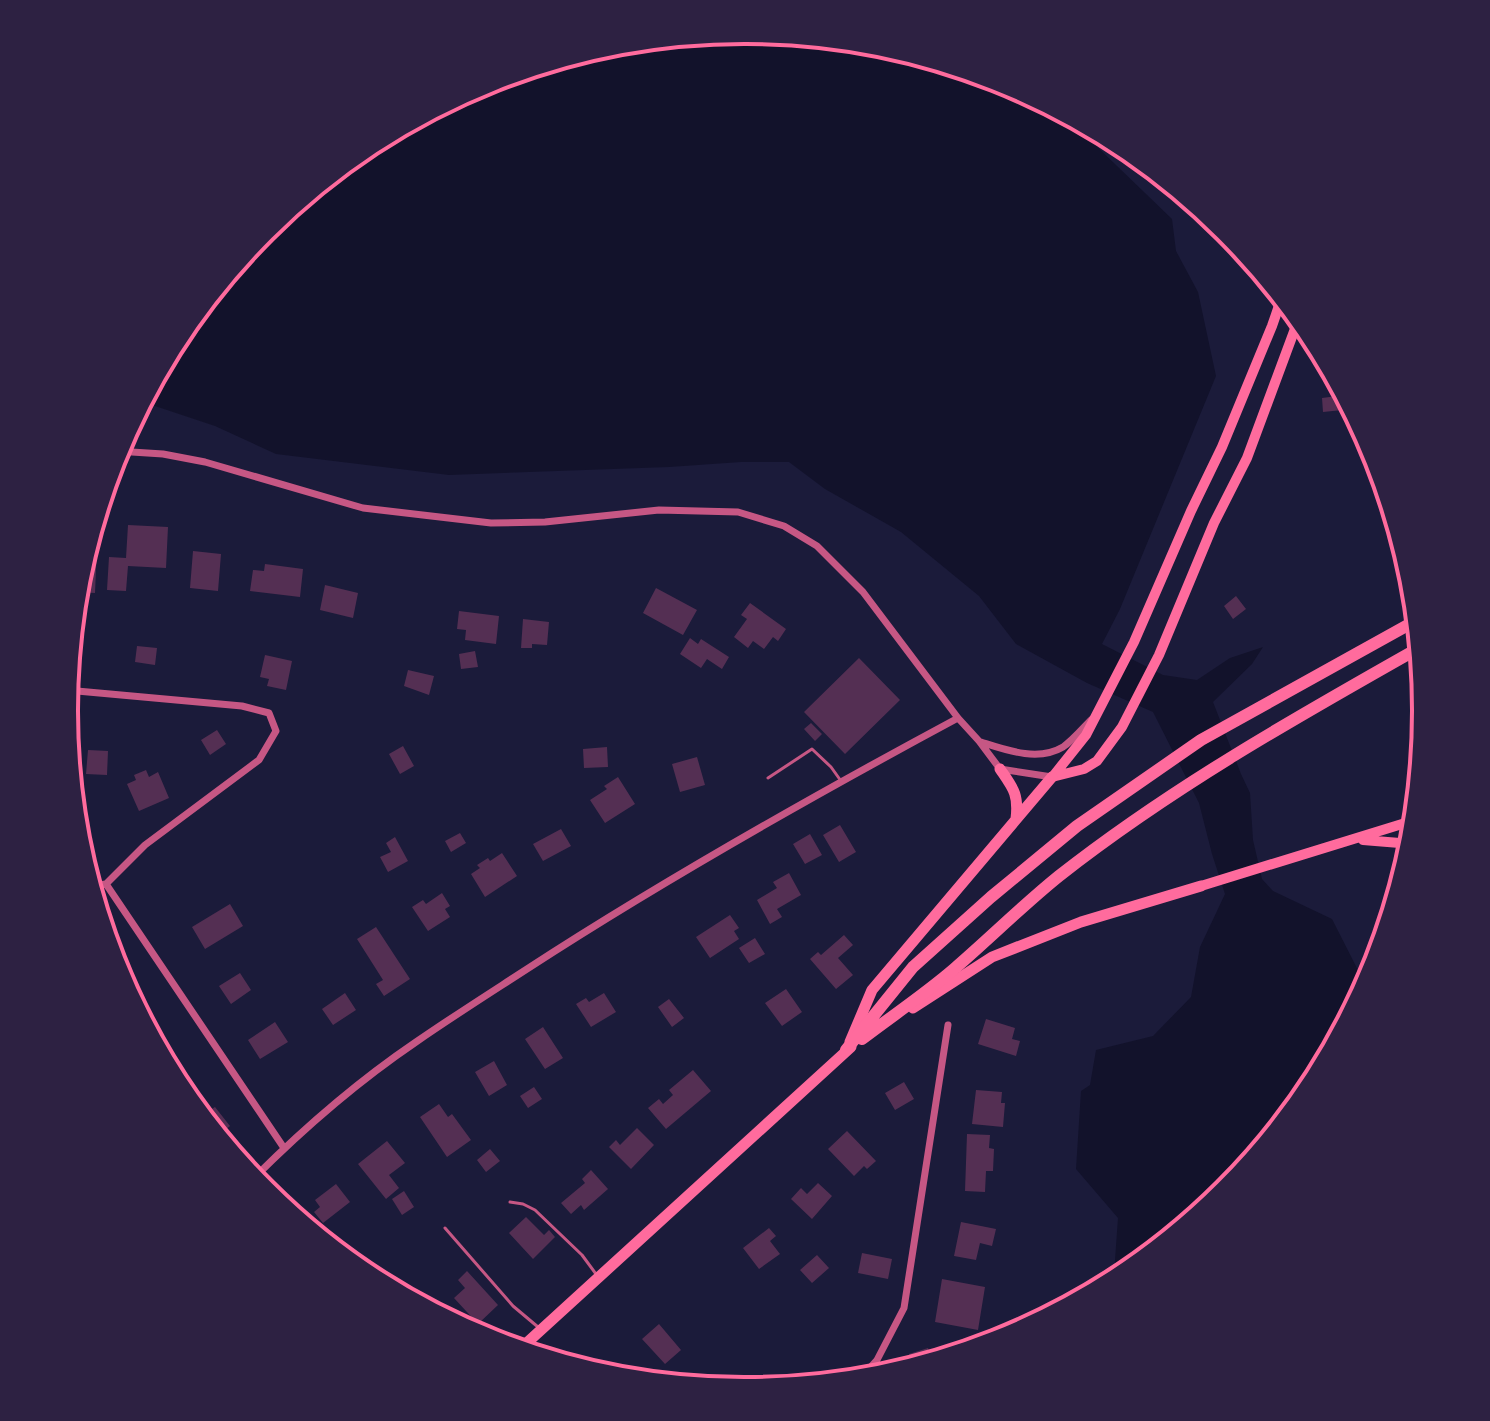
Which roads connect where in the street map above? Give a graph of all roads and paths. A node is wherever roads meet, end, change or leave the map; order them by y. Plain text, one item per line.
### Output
1 (1278, 310) edge
2 (1294, 332) edge
3 (130, 452) edge
4 (1406, 626) edge
5 (1409, 654) edge
6 (79, 691) edge
7 (1098, 713) junction
8 (958, 718) junction
9 (979, 741) junction
10 (1000, 769) junction
11 (1052, 777) junction
12 (768, 778) dead end
13 (841, 781) junction
14 (1016, 820) junction
15 (1402, 825) edge
16 (1357, 840) junction
17 (1399, 843) edge
18 (106, 884) junction
19 (101, 885) edge
20 (1201, 886) joint
21 (948, 1025) dead end
22 (846, 1050) junction
23 (284, 1148) junction
24 (262, 1170) edge
25 (510, 1202) dead end
26 (445, 1228) dead end
27 (598, 1278) junction
28 (541, 1330) junction
29 (529, 1341) edge
30 (873, 1364) edge

1 - 7 main road
2 - 11 main road
3 - 8 street
4 - 22 highway
5 - 22 highway
6 - 18 street
7 - 9 street
7 - 11 main road
8 - 9 street
8 - 13 street
9 - 10 street
10 - 11 street
10 - 14 main road
11 - 14 main road
12 - 13 lane
13 - 23 street
14 - 22 main road
15 - 16 main road
16 - 17 main road
16 - 20 main road
18 - 19 street
18 - 23 street
20 - 22 main road
21 - 30 street
22 - 27 main road
23 - 24 street
25 - 27 lane
26 - 28 lane
27 - 28 main road
28 - 29 main road

